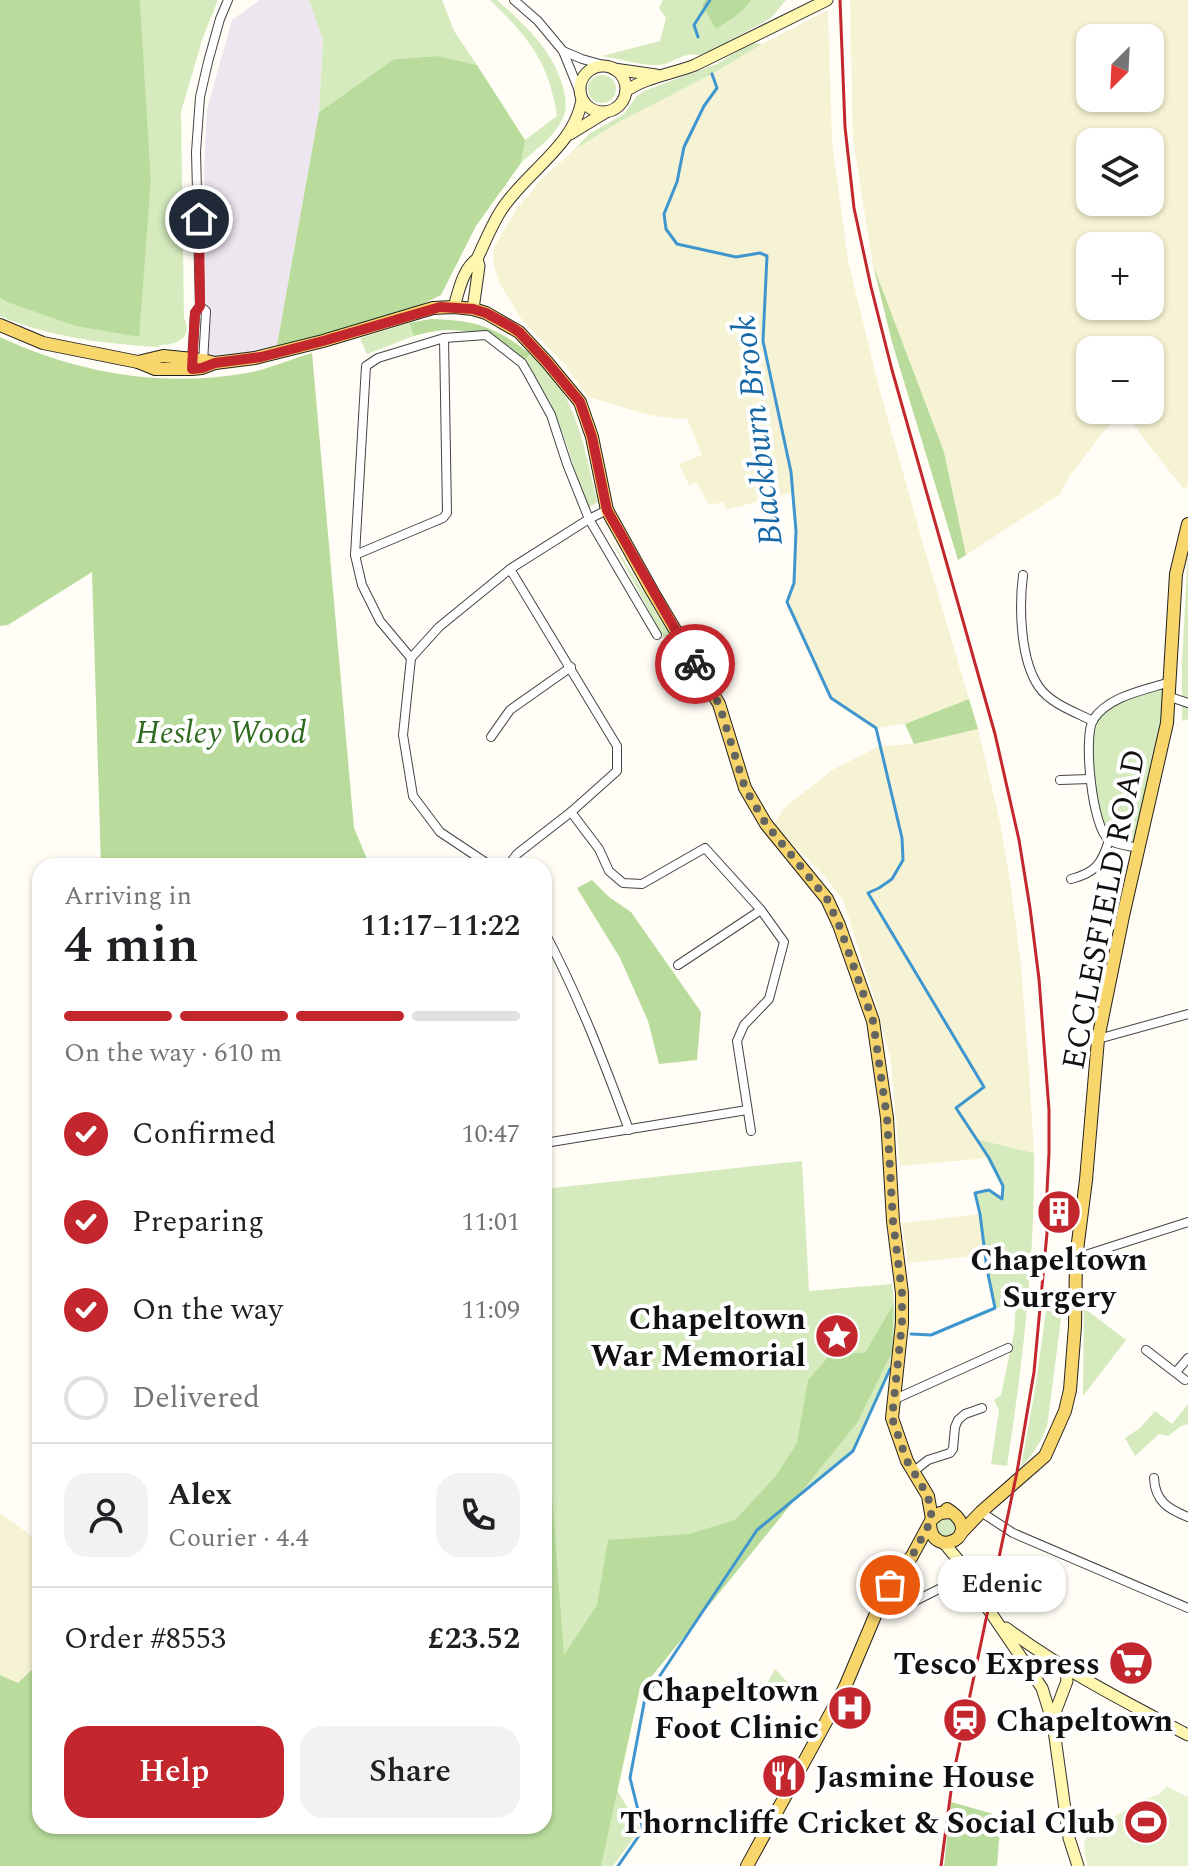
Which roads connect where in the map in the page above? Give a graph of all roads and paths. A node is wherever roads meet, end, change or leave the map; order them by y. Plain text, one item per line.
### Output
1 (228, 0) edge
2 (514, 0) edge
3 (827, 0) edge
4 (563, 51) junction
5 (610, 67) junction
6 (661, 75) junction
7 (626, 91) junction
8 (581, 96) junction
9 (607, 112) junction
10 (569, 134) junction
11 (477, 259) junction
12 (454, 307) junction
13 (473, 309) junction
14 (0, 325) edge
15 (444, 338) junction
16 (201, 364) junction
17 (607, 510) junction
18 (589, 519) junction
19 (1188, 524) edge
20 (355, 555) junction
21 (510, 569) junction
22 (1023, 575) dead end
23 (657, 635) dead end
24 (411, 658) junction
25 (571, 667) junction
26 (1170, 682) junction
27 (1170, 697) junction
28 (1188, 703) edge
29 (1093, 721) junction
30 (491, 737) dead end
31 (1090, 779) junction
32 (1058, 780) dead end
33 (571, 812) junction
34 (1109, 840) junction
35 (1139, 848) junction
36 (479, 858) edge
37 (514, 858) edge
38 (1071, 879) dead end
39 (761, 910) junction
40 (552, 946) edge
41 (678, 965) dead end
42 (1188, 1014) edge
43 (1098, 1039) junction
44 (747, 1110) junction
45 (629, 1130) junction
46 (751, 1131) dead end
47 (552, 1142) edge
48 (1188, 1222) edge
49 (1076, 1258) junction
50 (1008, 1348) dead end
51 (1146, 1350) dead end
52 (1188, 1358) edge
53 (1176, 1372) junction
54 (1185, 1380) dead end
55 (893, 1401) junction
56 (982, 1408) dead end
57 (913, 1472) junction
58 (1154, 1478) dead end
59 (928, 1496) junction
60 (981, 1512) junction
61 (953, 1513) junction
62 (1188, 1517) edge
63 (931, 1522) junction
64 (960, 1535) junction
65 (942, 1543) junction
66 (912, 1556) junction
67 (965, 1571) junction
68 (915, 1601) dead end
69 (1188, 1608) edge
70 (999, 1623) junction
71 (1060, 1666) junction
72 (1094, 1685) junction
73 (1040, 1686) junction
74 (1065, 1686) junction
75 (1053, 1723) junction
76 (1188, 1735) edge
77 (747, 1866) edge
78 (1078, 1866) edge

1 - 16 street
2 - 4 street
3 - 6 main road
4 - 5 street
4 - 8 street
5 - 6 main road
5 - 7 main road
5 - 8 main road
6 - 7 main road
7 - 9 main road
8 - 9 main road
8 - 10 main road
9 - 10 main road
10 - 11 main road
11 - 12 main road
11 - 13 main road
12 - 13 main road
12 - 16 main road
13 - 17 main road
14 - 16 main road
15 - 18 street
15 - 20 street
15 - 20 street
17 - 18 street
17 - 55 main road
18 - 21 street
18 - 23 street
19 - 26 main road, ECCLESFIELD ROAD
20 - 24 street
21 - 24 street
21 - 25 street
22 - 29 street
24 - 36 street
25 - 30 street
25 - 33 street
26 - 27 main road, ECCLESFIELD ROAD
26 - 29 street
27 - 28 street
27 - 35 main road, ECCLESFIELD ROAD
29 - 31 street
31 - 32 street
31 - 34 street
33 - 37 street
33 - 39 street
34 - 35 street
34 - 38 street
35 - 43 main road, ECCLESFIELD ROAD
39 - 41 street
39 - 44 street
40 - 45 street
42 - 43 street
43 - 49 main road, ECCLESFIELD ROAD
44 - 45 street
44 - 46 street
45 - 47 street
48 - 49 street
49 - 60 main road, ECCLESFIELD ROAD
50 - 55 street
51 - 53 street
52 - 53 street
53 - 54 street
55 - 57 main road
56 - 57 street
57 - 59 main road
58 - 62 street
59 - 61 main road
59 - 63 main road
60 - 61 main road
60 - 64 main road, ECCLESFIELD ROAD
60 - 69 street
61 - 63 main road
61 - 64 main road
63 - 65 main road
63 - 66 main road
64 - 65 main road
64 - 67 main road
65 - 66 main road
65 - 67 main road
66 - 77 main road
67 - 68 street
67 - 70 main road
70 - 71 main road
70 - 73 main road
71 - 72 main road
71 - 73 main road
71 - 74 main road
72 - 74 main road
72 - 76 main road
73 - 74 main road
73 - 75 main road
74 - 75 main road
75 - 78 main road

